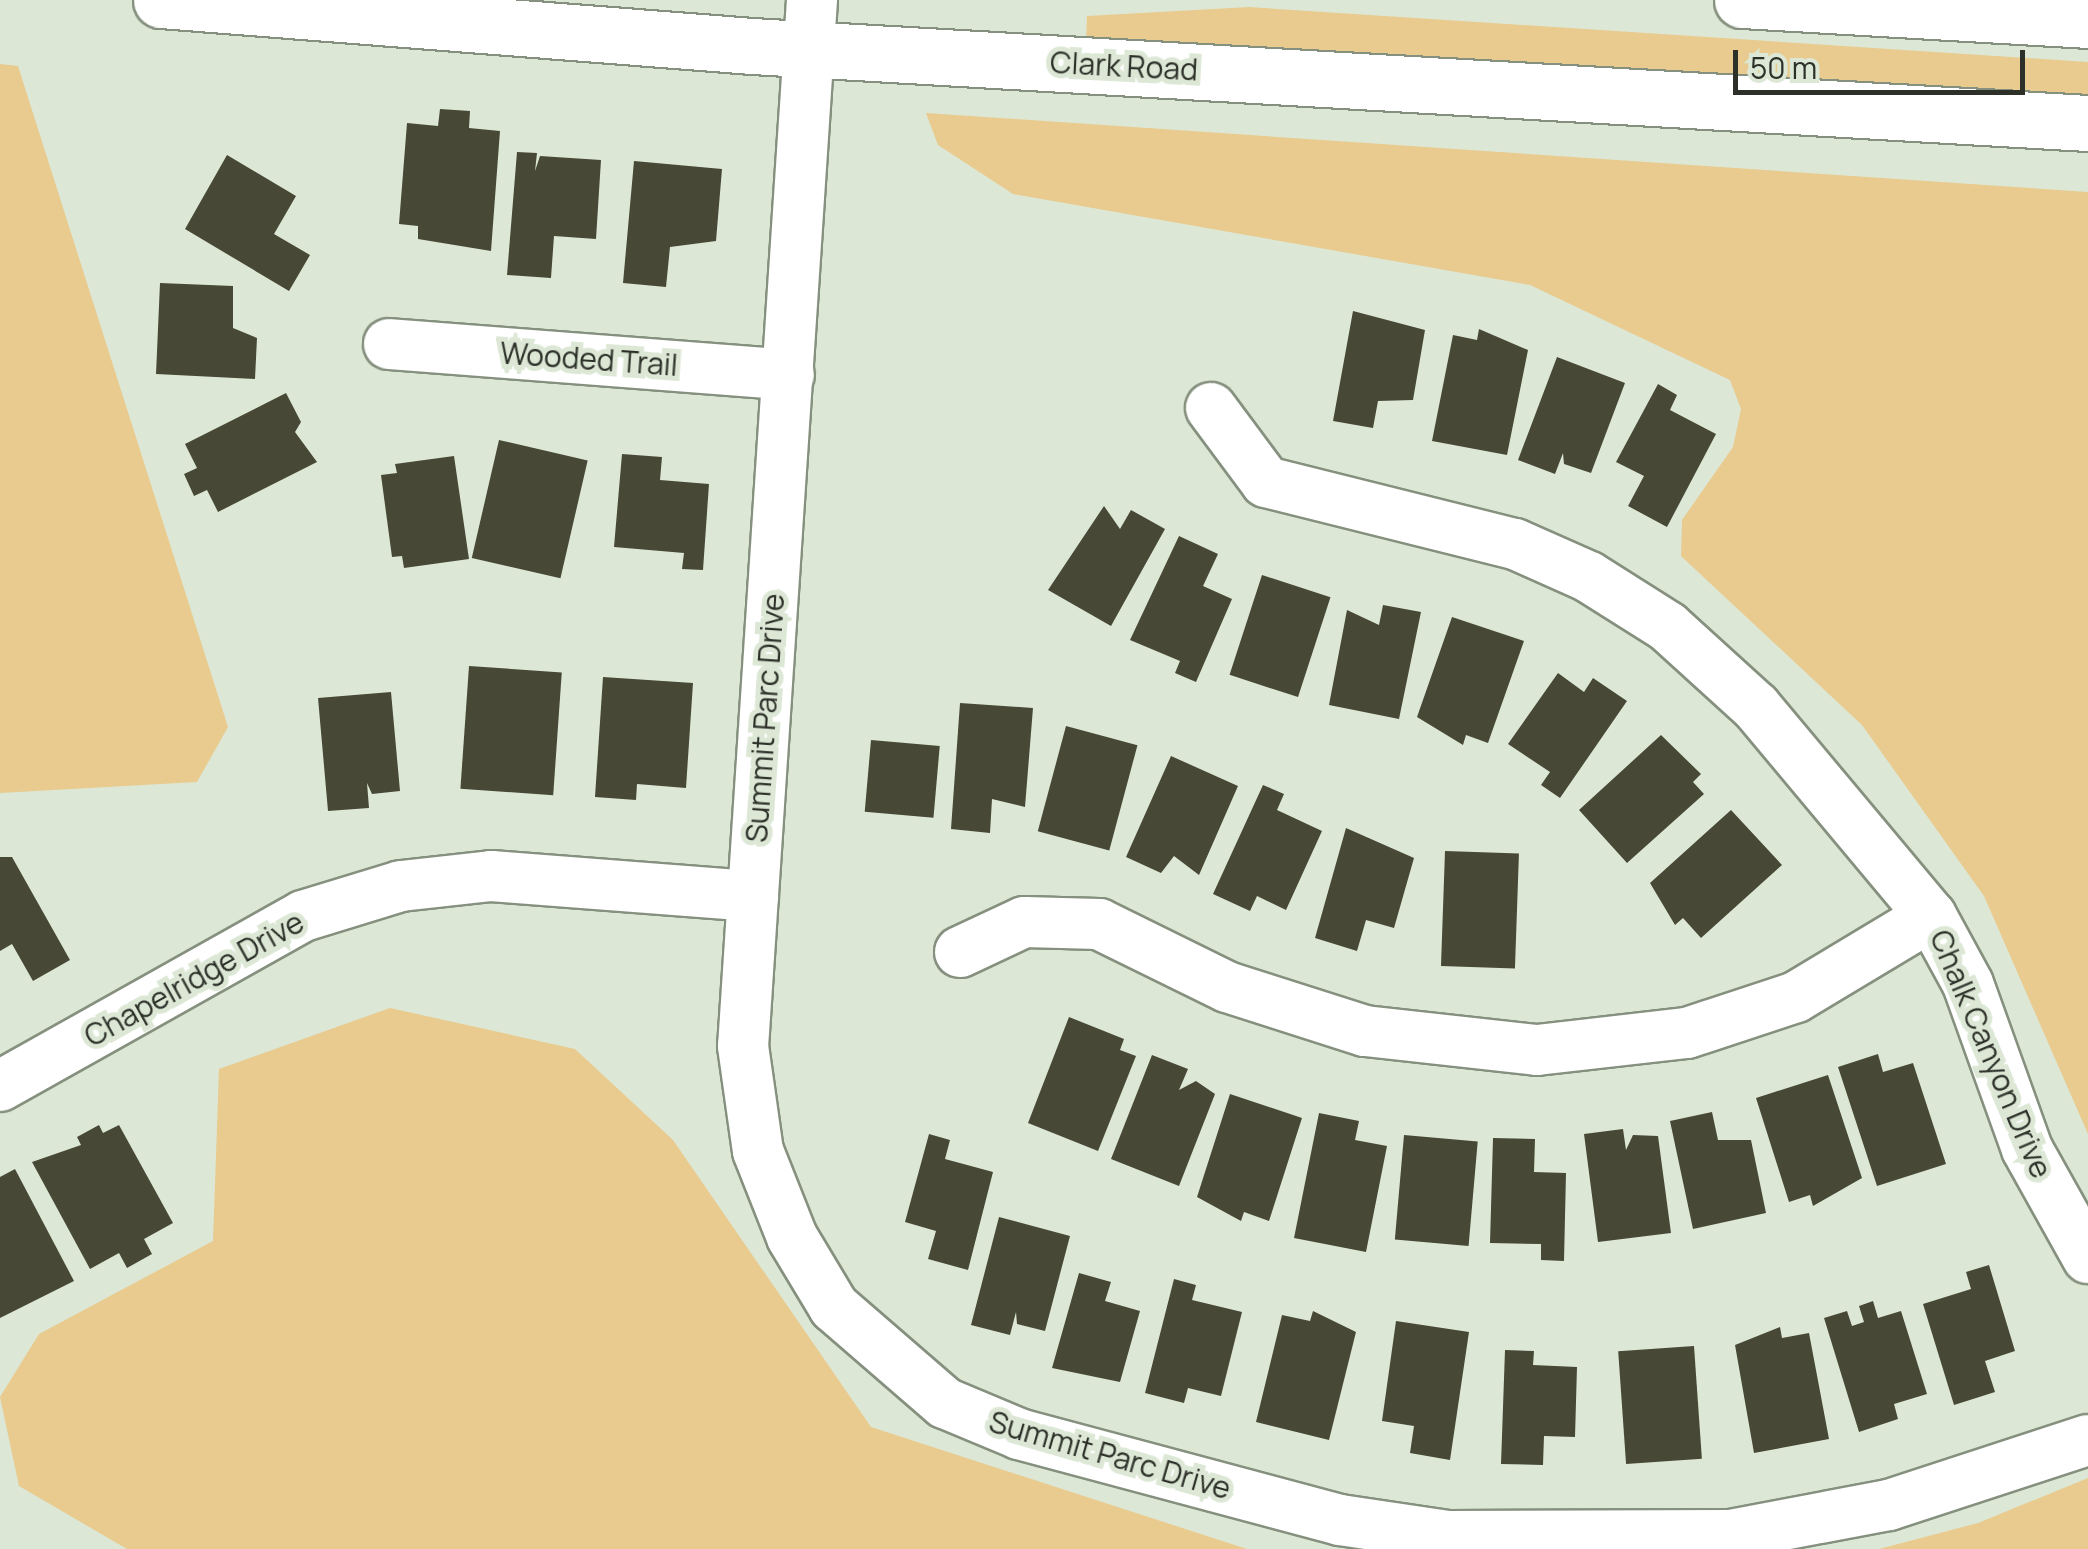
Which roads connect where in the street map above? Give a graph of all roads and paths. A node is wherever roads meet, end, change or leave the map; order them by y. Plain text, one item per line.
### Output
1 (160, 0) edge
2 (1742, 0) edge
3 (1947, 6) edge
4 (2088, 20) edge
5 (811, 24) edge
6 (2088, 123) edge
7 (389, 344) dead end
8 (789, 375) junction
9 (1211, 408) dead end
10 (752, 896) junction
11 (1931, 916) junction
12 (960, 952) dead end
13 (0, 1086) edge
14 (2088, 1258) edge
15 (2088, 1440) edge

1 - 5 main road, Clark Road
2 - 3 main road
3 - 4 main road
5 - 6 main road, Clark Road
5 - 8 street, Summit Parc Drive
7 - 8 street, Wooded Trail
8 - 10 street, Summit Parc Drive
9 - 11 street, Chalk Canyon Drive
10 - 13 street, Chapelridge Drive
10 - 15 street, Summit Parc Drive
11 - 12 street
11 - 14 street, Chalk Canyon Drive

